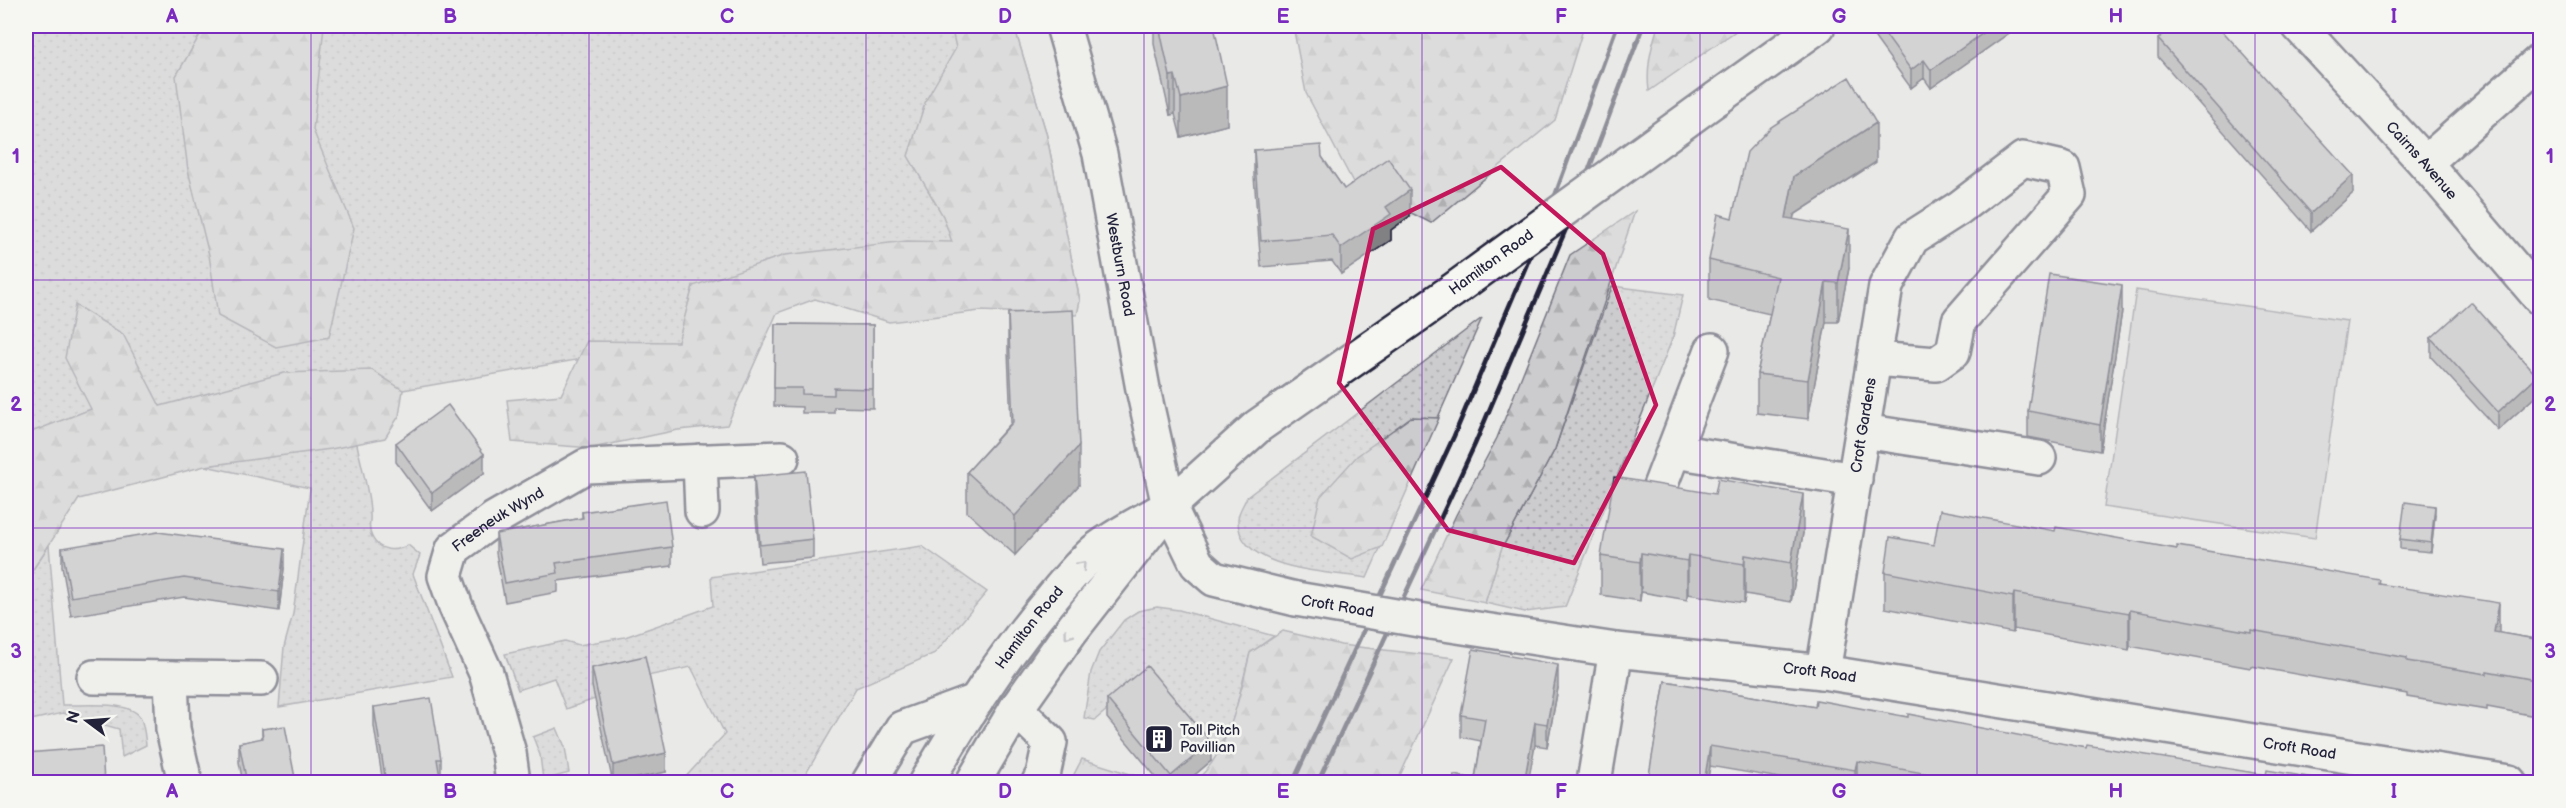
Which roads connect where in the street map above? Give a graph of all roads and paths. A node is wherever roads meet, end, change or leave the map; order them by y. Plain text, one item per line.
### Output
1 (1063, 26) edge
2 (1818, 26) edge
3 (2299, 26) edge
4 (2541, 61) edge
5 (2425, 163) junction
6 (2541, 298) edge
7 (1712, 350) dead end
8 (1875, 358) junction
9 (1863, 431) junction
10 (1674, 451) junction
11 (782, 458) dead end
12 (2039, 458) dead end
13 (700, 461) junction
14 (1854, 480) junction
15 (1659, 489) edge
16 (1169, 506) junction
17 (702, 511) dead end
18 (1616, 650) junction
19 (1823, 672) junction
20 (94, 677) dead end
21 (171, 678) junction
22 (261, 679) dead end
23 (976, 701) junction
24 (1016, 709) junction
25 (185, 783) edge
26 (513, 783) edge
27 (869, 783) edge
28 (926, 783) edge
29 (973, 783) edge
30 (1039, 783) edge
31 (1594, 783) edge
32 (2509, 783) edge

1 - 16 street, Westburn Road
2 - 16 street, Hamilton Road, bridge
3 - 5 street, Cairns Avenue
4 - 5 street
5 - 6 street, Cairns Avenue
7 - 10 street
8 - 8 street, Croft Gardens
8 - 9 street, Croft Gardens
9 - 12 street
9 - 14 street, Croft Gardens
10 - 14 street
10 - 15 street
11 - 13 street, Freeneuk Wynd
13 - 17 street
13 - 26 street, Freeneuk Wynd
14 - 19 street, Croft Gardens
16 - 18 street, Croft Road, bridge
23 -> 16 street, Hamilton Road
16 -> 24 street, Hamilton Road
18 - 19 street, Croft Road
18 - 31 street
19 - 32 street, Croft Road
20 - 21 street
21 - 22 street
21 - 25 street
23 - 27 street
23 - 28 street, Hamilton Road
24 - 29 street, Hamilton Road
24 - 30 street

